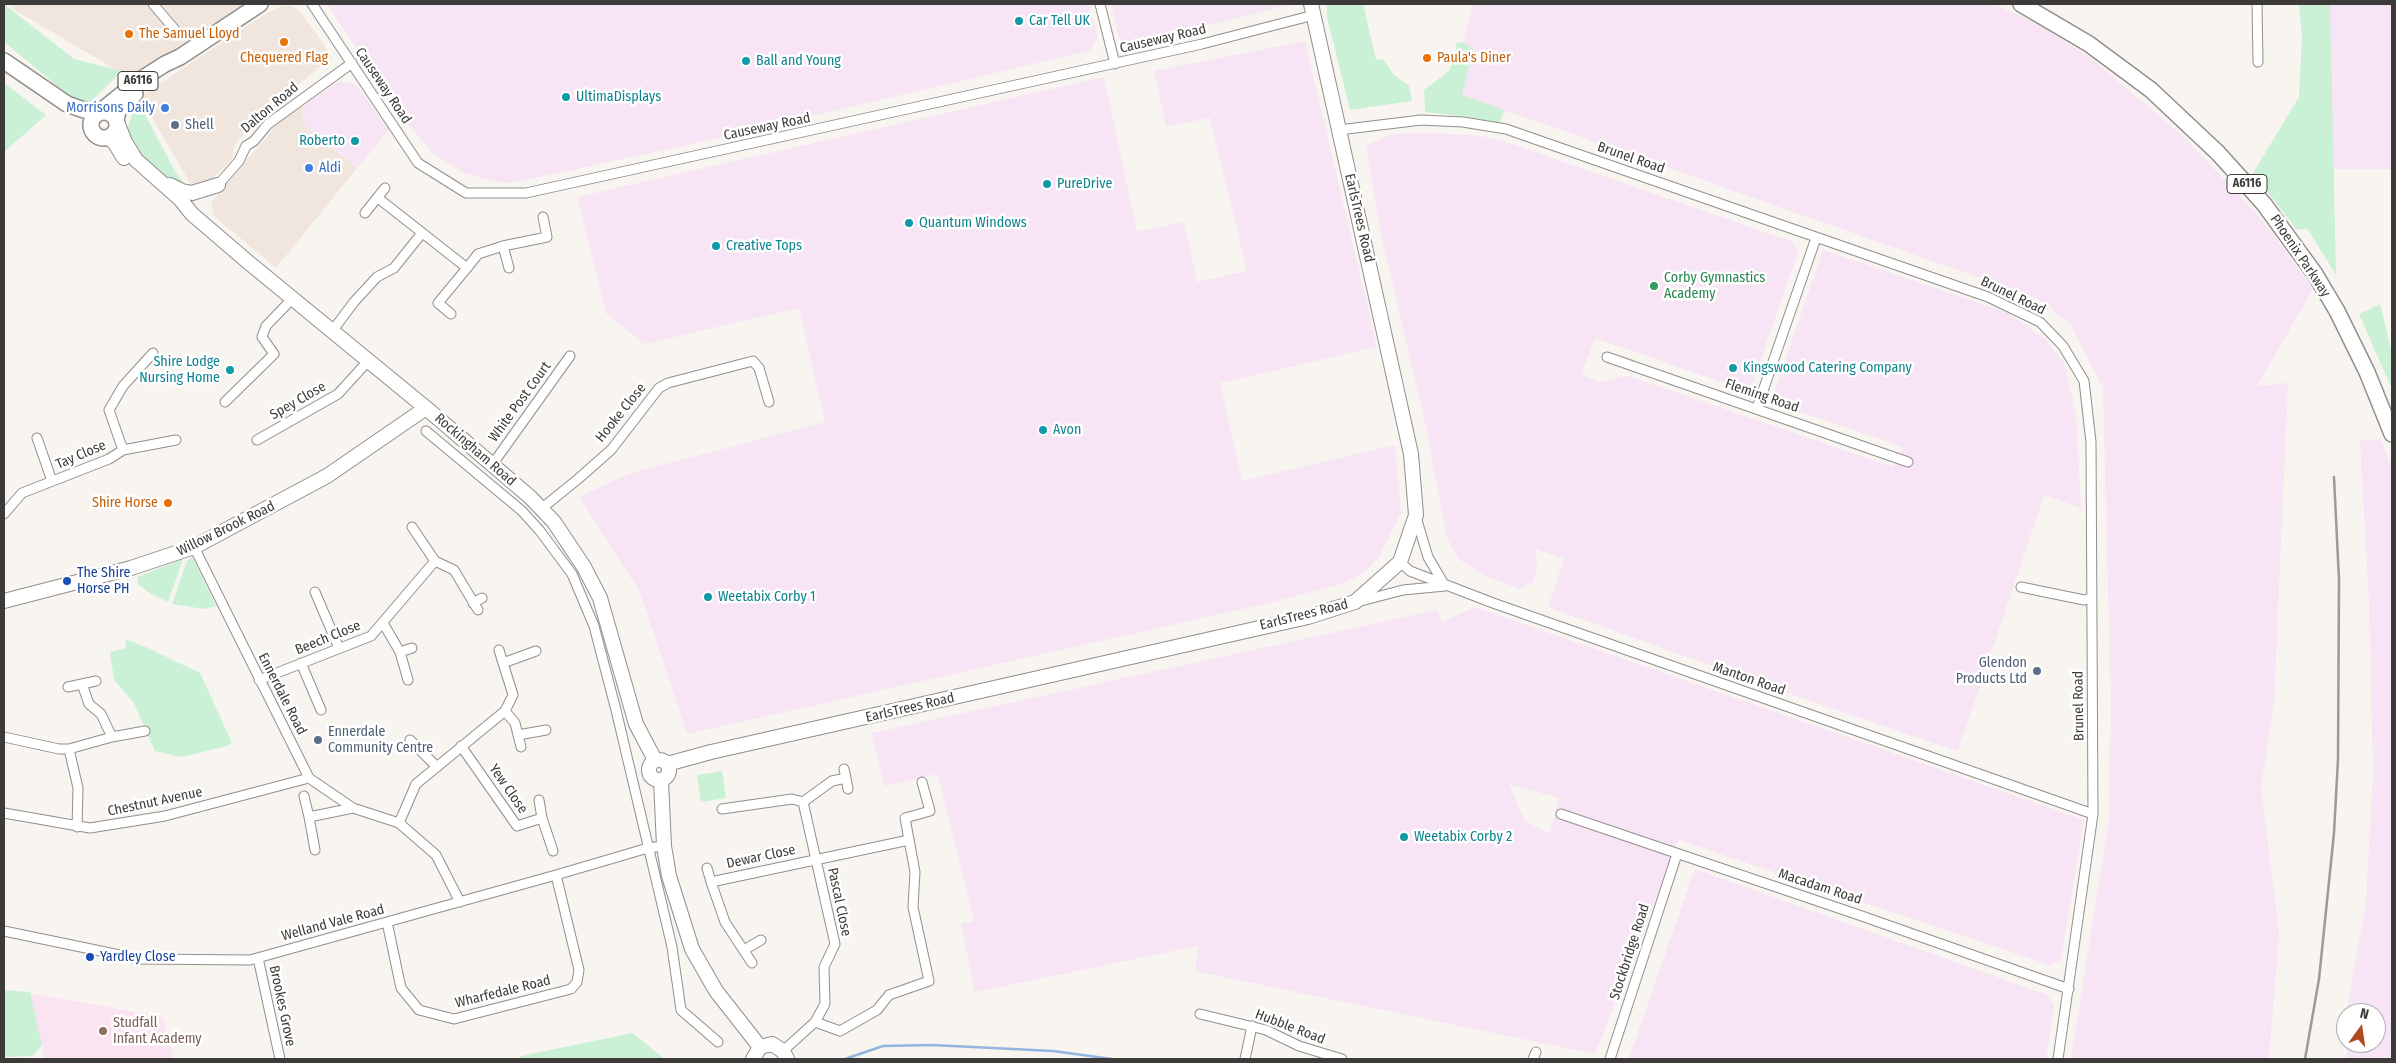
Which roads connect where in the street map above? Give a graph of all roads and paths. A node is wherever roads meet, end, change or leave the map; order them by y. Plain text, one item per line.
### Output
1 (153, 4) edge
2 (260, 4) edge
3 (312, 4) edge
4 (1100, 4) edge
5 (2022, 4) edge
6 (2257, 4) edge
7 (1312, 9) edge
8 (176, 31) dead end
9 (180, 57) junction
10 (4, 61) edge
11 (2258, 62) dead end
12 (352, 63) junction
13 (1114, 64) junction
14 (33, 83) junction
15 (100, 112) junction
16 (117, 121) junction
17 (1339, 130) junction
18 (93, 132) junction
19 (108, 137) junction
20 (142, 166) junction
21 (218, 185) joint
22 (385, 188) dead end
23 (378, 198) junction
24 (365, 213) dead end
25 (192, 214) junction
26 (543, 217) dead end
27 (422, 233) junction
28 (1816, 238) junction
29 (503, 246) junction
30 (468, 268) junction
31 (509, 268) dead end
32 (293, 298) junction
33 (451, 314) dead end
34 (333, 330) junction
35 (153, 353) dead end
36 (570, 356) dead end
37 (1607, 357) dead end
38 (369, 360) junction
39 (225, 402) dead end
40 (769, 402) dead end
41 (426, 408) junction
42 (1758, 408) junction
43 (426, 431) dead end
44 (2392, 431) edge
45 (37, 438) dead end
46 (176, 440) dead end
47 (257, 440) dead end
48 (123, 450) junction
49 (1908, 462) dead end
50 (492, 465) junction
51 (52, 481) junction
52 (541, 509) junction
53 (4, 514) edge
54 (1416, 515) junction
55 (412, 527) dead end
56 (194, 547) junction
57 (435, 561) junction
58 (1400, 562) junction
59 (1445, 586) junction
60 (2021, 587) dead end
61 (315, 592) dead end
62 (482, 598) dead end
63 (2091, 598) junction
64 (4, 601) edge
65 (1355, 602) junction
66 (383, 623) junction
67 (339, 648) junction
68 (412, 648) dead end
69 (499, 650) dead end
70 (536, 651) dead end
71 (400, 652) junction
72 (503, 662) junction
73 (301, 663) junction
74 (260, 680) junction
75 (408, 680) dead end
76 (96, 681) dead end
77 (82, 684) junction
78 (68, 687) dead end
79 (321, 710) dead end
80 (505, 712) junction
81 (145, 730) dead end
82 (546, 730) dead end
83 (518, 735) junction
84 (112, 736) junction
85 (4, 737) edge
86 (410, 740) dead end
87 (461, 746) junction
88 (521, 747) dead end
89 (69, 749) junction
90 (661, 762) junction
91 (438, 767) junction
92 (309, 778) junction
93 (922, 782) dead end
94 (848, 789) dead end
95 (304, 796) dead end
96 (539, 800) dead end
97 (803, 802) junction
98 (353, 808) junction
99 (722, 809) dead end
100 (4, 813) edge
101 (1561, 814) dead end
102 (2093, 814) junction
103 (309, 817) junction
104 (542, 818) junction
105 (399, 823) junction
106 (77, 827) junction
107 (909, 840) junction
108 (664, 846) junction
109 (648, 848) junction
110 (315, 850) dead end
111 (553, 851) dead end
112 (1677, 854) junction
113 (816, 860) junction
114 (707, 868) dead end
115 (556, 876) junction
116 (711, 882) junction
117 (460, 902) junction
118 (387, 922) junction
119 (5, 932) edge
120 (761, 940) dead end
121 (4, 942) edge
122 (744, 950) junction
123 (258, 958) junction
124 (752, 962) dead end
125 (2069, 989) junction
126 (1200, 1014) dead end
127 (816, 1022) junction
128 (1252, 1026) junction
129 (718, 1042) dead end
130 (760, 1047) junction
131 (785, 1055) edge
132 (1325, 1057) edge
133 (280, 1059) edge
134 (753, 1059) edge
135 (1245, 1059) edge
136 (1342, 1059) edge
137 (1610, 1059) edge
138 (2058, 1059) edge

1 - 8 street
2 - 9 main road, A6116
3 - 12 street, Causeway Road
4 - 13 street
5 - 44 main road, Phoenix Parkway / A6116
6 - 11 street
7 - 13 street, Causeway Road
7 - 17 street, EarlsTrees Road
9 - 15 main road, A6116
9 - 16 main road, A6116
10 - 14 main road
12 - 13 street, Causeway Road
12 - 21 street, Dalton Road
14 - 15 main road
14 - 18 main road
15 - 16 main road
15 - 18 main road
16 - 19 main road
16 - 20 street, Rockingham Road
17 - 28 street, Brunel Road
17 - 54 street, EarlsTrees Road
18 - 19 main road
19 - 25 street, Rockingham Road
20 - 21 street
20 - 25 street, Rockingham Road
22 - 23 street
23 - 24 street
23 - 27 street
25 - 32 street, Rockingham Road
26 - 29 street
27 - 30 street
27 - 34 street
28 - 42 street
28 - 63 street, Brunel Road
29 - 30 street
29 - 31 street
30 - 33 street
32 - 34 street, Rockingham Road
32 - 39 street
34 - 38 street, Rockingham Road
35 - 48 street, Tay Close
36 - 50 street, White Post Court
37 - 42 street, Fleming Road
38 - 41 street, Rockingham Road
38 - 47 street, Spey Close
40 - 52 street, Hooke Close
41 - 50 street, Rockingham Road
41 - 56 street, Willow Brook Road
42 - 49 street, Fleming Road
43 - 109 street
45 - 51 street, Tay Close
46 - 48 street
48 - 51 street, Tay Close
50 - 52 street, Rockingham Road
51 - 53 street, Tay Close
52 - 90 street, Rockingham Road
54 - 58 street, EarlsTrees Road
54 - 59 street
55 - 57 street
56 - 64 street, Willow Brook Road
56 - 74 street, Ennerdale Road
57 - 62 street
57 - 66 street, Beech Close
58 - 59 street, Manton Road
58 - 65 street, EarlsTrees Road
59 - 65 street
59 - 102 street, Manton Road
60 - 63 street
61 - 67 street
63 - 102 street, Brunel Road
65 - 90 street, EarlsTrees Road
66 - 67 street, Beech Close
66 - 71 street
67 - 73 street, Beech Close
68 - 71 street
69 - 72 street
70 - 72 street
71 - 75 street
72 - 80 street
73 - 74 street, Beech Close
73 - 79 street
74 - 92 street, Ennerdale Road
76 - 77 street
77 - 78 street
77 - 84 street
80 - 83 street
80 - 87 street
81 - 84 street
82 - 83 street
83 - 88 street
84 - 89 street
85 - 89 street
86 - 91 street
87 - 91 street
87 - 104 street, Yew Close
89 - 106 street
90 - 108 street
91 - 105 street
92 - 98 street, Ennerdale Road
92 - 106 street, Chestnut Avenue
93 - 107 street
94 - 97 street
95 - 103 street
96 - 104 street, Yew Close
97 - 99 street
97 - 113 street, Pascal Close
98 - 103 street
98 - 105 street, Ennerdale Road
100 - 106 street, Chestnut Avenue
101 - 112 street, Macadam Road
102 - 125 street, Brunel Road
103 - 110 street
104 - 111 street, Yew Close
105 - 117 street, Ennerdale Road
107 - 113 street, Dewar Close
107 - 127 street
108 - 109 street, Welland Vale Road
108 - 130 street
109 - 115 street, Welland Vale Road
109 - 129 street
112 - 125 street, Macadam Road
112 - 137 street, Stockbridge Road
113 - 116 street, Dewar Close
113 - 127 street, Pascal Close
114 - 116 street, Dewar Close
115 - 117 street, Welland Vale Road
115 - 118 street, Wharfedale Road
116 - 122 street, Dewar Close
117 - 118 street, Welland Vale Road
118 - 123 street, Welland Vale Road
119 - 121 street
119 - 123 street, Welland Vale Road
120 - 122 street
122 - 124 street, Dewar Close
123 - 133 street, Brookes Grove
125 - 138 street, Brunel Road
126 - 128 street, Hubble Road
127 - 131 street, Pascal Close
128 - 132 street, Hubble Road
128 - 135 street
130 - 131 street
130 - 134 street
132 - 136 street, Hubble Road

